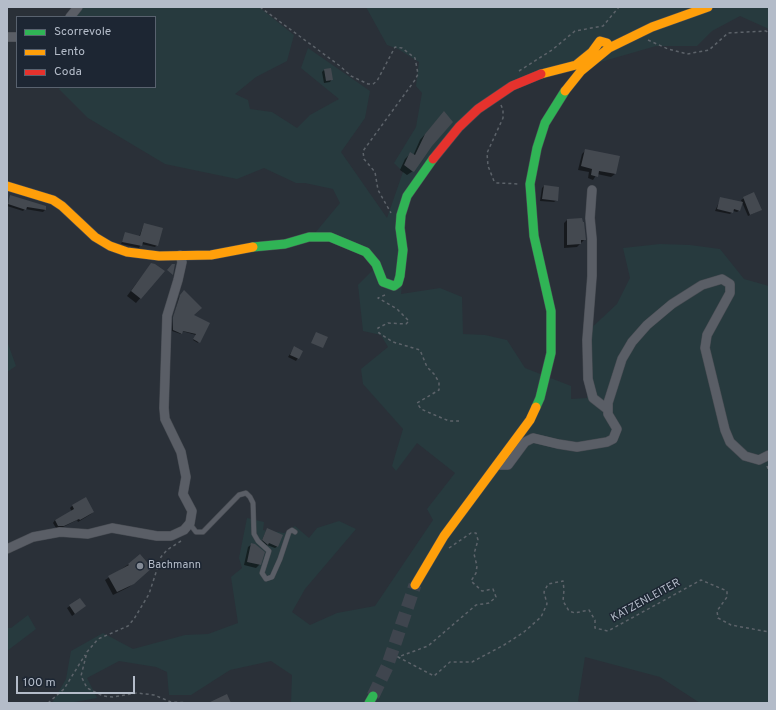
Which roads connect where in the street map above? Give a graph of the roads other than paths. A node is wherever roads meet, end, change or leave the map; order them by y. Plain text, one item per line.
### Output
1 (78, 7) edge
2 (708, 7) edge
3 (71, 16) edge
4 (609, 48) junction
5 (7, 186) edge
6 (592, 190) dead end
7 (180, 255) junction
8 (607, 409) junction
9 (769, 455) edge
10 (497, 465) junction
11 (187, 527) junction
12 (295, 532) dead end
13 (7, 549) edge
14 (416, 585) tunnel mouth

1 - 3 street
2 - 4 street
4 - 7 street
4 - 10 street
5 - 7 street
6 - 8 street
7 - 11 street
8 - 9 street
8 - 10 street
10 - 14 street
11 - 12 lane
11 - 13 street

